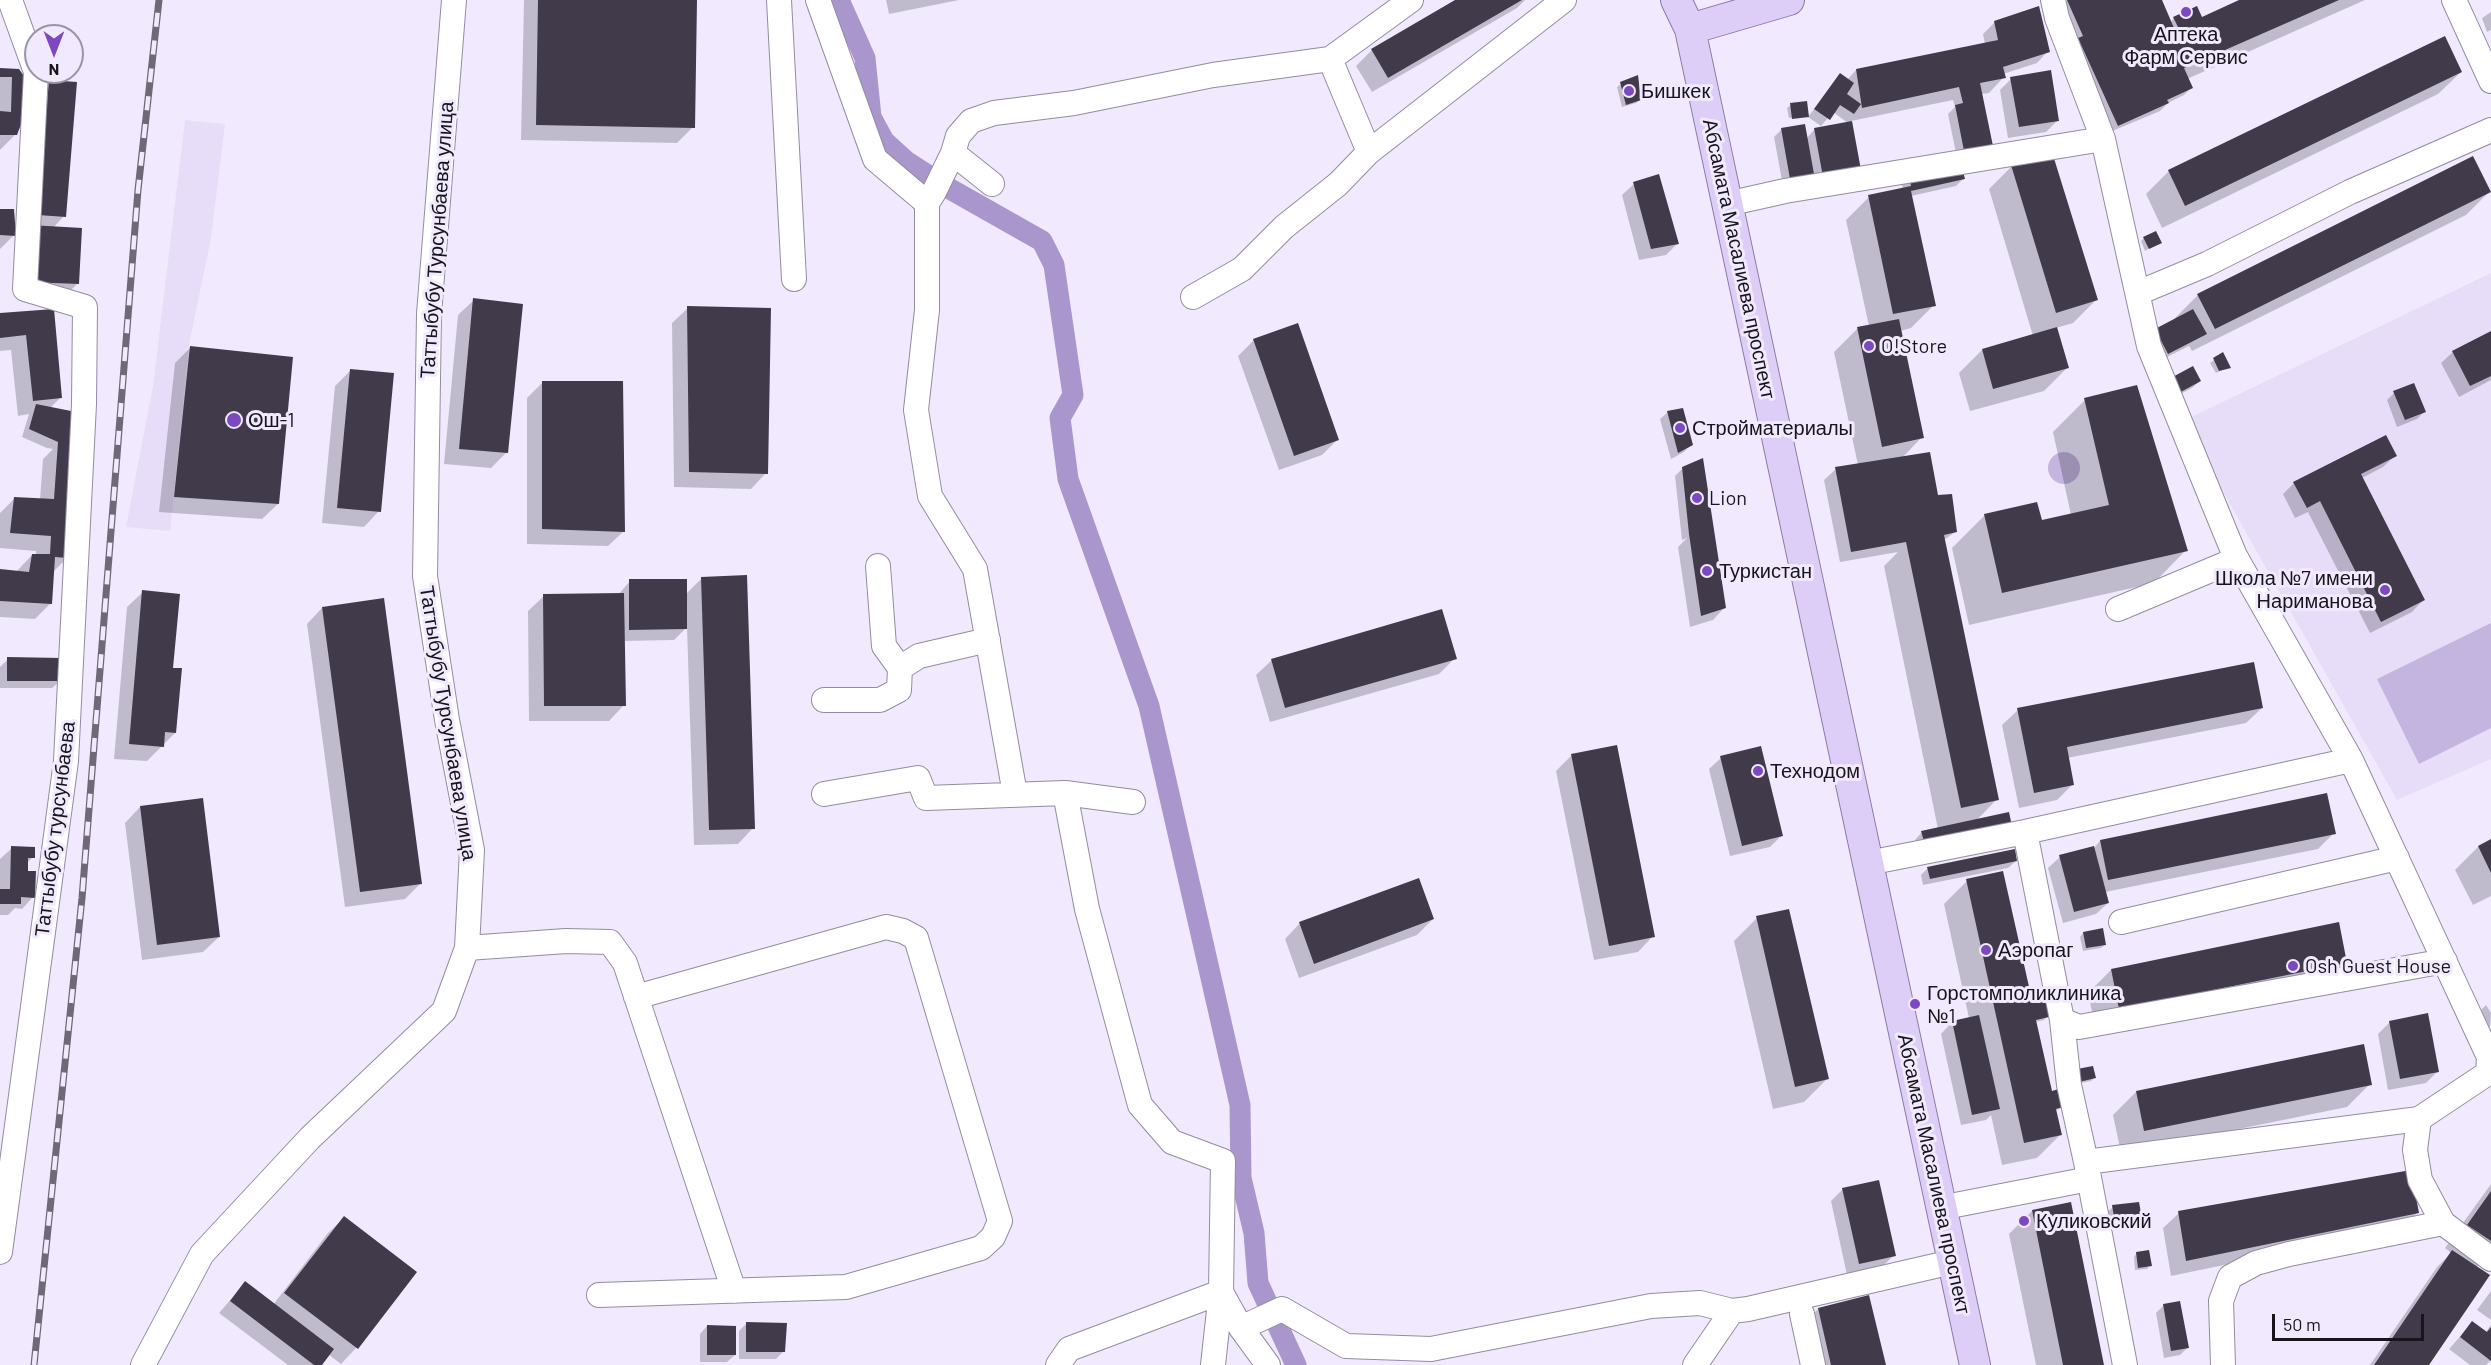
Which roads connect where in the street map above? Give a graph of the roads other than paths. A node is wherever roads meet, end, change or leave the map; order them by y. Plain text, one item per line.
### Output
1 (10, 0) edge
2 (454, 0) edge
3 (779, 0) edge
4 (818, 0) edge
5 (1411, 0) edge
6 (1564, 0) edge
7 (1676, 0) edge
8 (1692, 0) edge
9 (1789, 0) edge
10 (2053, 0) edge
11 (2454, 0) edge
12 (1690, 29) junction
13 (24, 39) edge
14 (1330, 59) junction
15 (2491, 81) edge
16 (35, 84) edge
17 (2491, 130) edge
18 (2103, 139) junction
19 (1369, 152) junction
20 (950, 162) junction
21 (992, 184) dead end
22 (931, 198) junction
23 (1727, 204) junction
24 (794, 279) dead end
25 (2138, 293) junction
26 (1193, 297) dead end
27 (2237, 559) junction
28 (878, 566) dead end
29 (2118, 609) dead end
30 (988, 640) junction
31 (900, 668) junction
32 (824, 700) dead end
33 (2350, 760) junction
34 (1065, 793) junction
35 (824, 794) dead end
36 (1016, 794) junction
37 (1133, 802) dead end
38 (2025, 832) junction
39 (2397, 858) junction
40 (1868, 863) junction
41 (2121, 922) dead end
42 (467, 948) junction
43 (2445, 961) junction
44 (636, 997) junction
45 (2062, 1020) junction
46 (2419, 1119) junction
47 (2088, 1170) junction
48 (1940, 1208) junction
49 (2443, 1223) junction
50 (0, 1252) edge
51 (2491, 1259) edge
52 (1952, 1262) junction
53 (734, 1291) junction
54 (1221, 1292) junction
55 (599, 1295) dead end
56 (1732, 1311) junction
57 (1802, 1314) dead end
58 (1251, 1324) junction
59 (1435, 1357) edge
60 (143, 1365) edge
61 (1058, 1365) edge
62 (1214, 1365) edge
63 (1268, 1365) edge
64 (1695, 1365) edge
65 (1813, 1365) edge
66 (1975, 1365) edge
67 (2125, 1365) edge
68 (2223, 1365) edge

1 - 13 street
2 - 42 street, Таттыбубу Турсунбаева улица
3 - 24 street
4 - 22 street
5 - 14 street
6 - 19 street
7 - 12 main road, Абсамата Масалиева проспект
8 - 12 main road
9 - 12 main road
10 - 18 street
11 - 15 street
12 - 23 main road, Абсамата Масалиева проспект
14 - 19 street
14 - 20 street
16 - 50 street, Таттыбубу турсунбаева
17 - 25 street
18 - 23 street
18 - 25 street
19 - 26 street
20 - 21 street
20 - 22 street
22 - 30 street
23 - 40 main road, Абсамата Масалиева проспект
25 - 27 street
27 - 29 street
27 - 33 street
28 - 31 street
30 - 31 street
30 - 36 street
31 - 32 street
33 - 38 street
33 - 39 street
34 - 36 street
34 - 37 street
34 - 54 street
35 - 36 street
38 - 40 street
38 - 45 street
39 - 41 street
39 - 43 street
40 - 48 main road, Абсамата Масалиева проспект
42 - 44 street
42 - 60 street, Таттыбубу Турсунбаева улица
43 - 45 street
43 - 46 street
44 - 53 street
44 - 53 street
45 - 47 street
46 - 47 street
46 - 49 street
47 - 48 street
47 - 67 street
48 - 52 main road, Абсамата Масалиева проспект
49 - 51 street
49 - 68 street
52 - 56 street
52 - 66 main road, Абсамата Масалиева проспект
53 - 55 street
54 - 58 street
54 - 61 street
54 - 62 street
56 - 59 street
56 - 64 street
57 - 65 street
58 - 59 street
58 - 63 street

